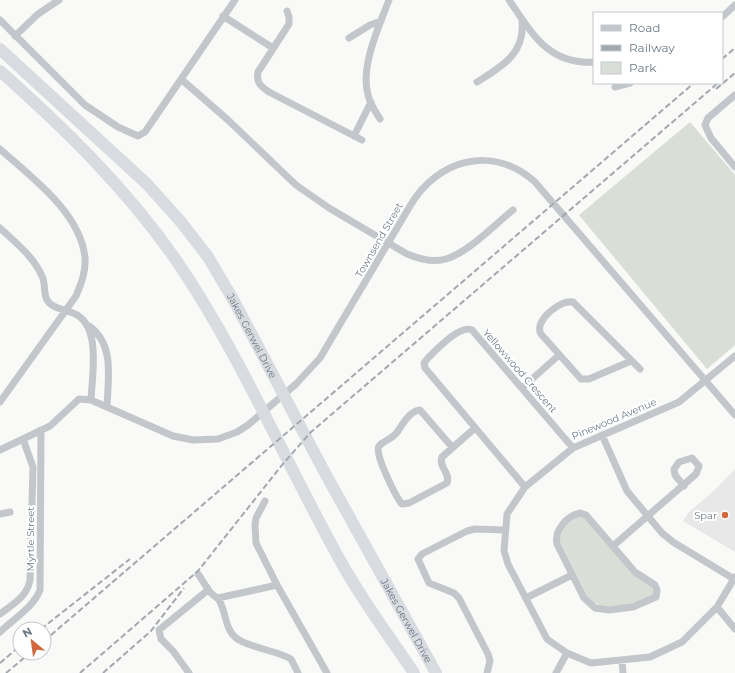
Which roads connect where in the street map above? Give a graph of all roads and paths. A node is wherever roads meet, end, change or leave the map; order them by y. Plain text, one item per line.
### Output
1 (59, 0) edge
2 (234, 0) edge
3 (389, 0) edge
4 (509, 0) edge
5 (735, 5) edge
6 (287, 11) dead end
7 (223, 16) junction
8 (723, 16) edge
9 (522, 19) junction
10 (0, 20) edge
11 (381, 21) junction
12 (15, 36) junction
13 (349, 38) dead end
14 (0, 42) edge
15 (273, 48) junction
16 (0, 50) edge
17 (593, 62) edge
18 (0, 71) edge
19 (181, 79) junction
20 (477, 82) dead end
21 (50, 94) junction
22 (735, 95) edge
23 (371, 102) junction
24 (380, 120) dead end
25 (354, 136) junction
26 (362, 140) dead end
27 (0, 149) edge
28 (735, 167) edge
29 (513, 210) dead end
30 (0, 228) edge
31 (388, 243) junction
32 (67, 311) junction
33 (89, 326) junction
34 (559, 356) junction
35 (735, 356) edge
36 (631, 361) junction
37 (640, 369) dead end
38 (706, 381) junction
39 (522, 388) junction
40 (91, 400) junction
41 (0, 402) edge
42 (107, 407) junction
43 (735, 415) edge
44 (474, 428) junction
45 (42, 430) junction
46 (602, 435) junction
47 (23, 439) junction
48 (452, 447) junction
49 (572, 448) junction
50 (0, 450) edge
51 (684, 486) dead end
52 (525, 487) junction
53 (265, 501) dead end
54 (10, 512) dead end
55 (0, 514) edge
56 (648, 516) junction
57 (505, 530) junction
58 (613, 546) junction
59 (198, 574) dead end
60 (572, 574) junction
61 (735, 578) edge
62 (277, 585) junction
63 (208, 590) junction
64 (218, 598) junction
65 (526, 598) junction
66 (717, 608) junction
67 (0, 614) edge
68 (735, 629) edge
69 (0, 632) edge
70 (567, 653) junction
71 (622, 660) junction
72 (189, 673) edge
73 (298, 673) edge
74 (327, 673) edge
75 (414, 673) edge
76 (436, 673) edge
77 (487, 673) edge
78 (556, 673) edge
79 (624, 673) edge

1 - 12 street
2 - 7 street
3 - 11 street
4 - 9 street
5 - 8 street
6 - 15 street
7 - 15 street
7 - 19 street
9 - 17 street
9 - 20 street
10 - 12 street
11 - 13 street
11 - 23 street
12 - 19 street
14 - 21 highway
15 - 25 street
16 - 21 highway, Jakes Gerwel Drive
18 - 75 highway, Jakes Gerwel Drive
19 - 31 street
21 - 76 highway, Jakes Gerwel Drive
22 - 28 street
23 - 24 street
23 - 25 street
25 - 26 street
27 - 32 street
29 - 31 street
30 - 32 street
31 - 38 street, Townsend Street
31 - 42 street, Townsend Street
32 - 33 street
32 - 41 street
33 - 40 street
33 - 42 street
34 - 36 street
34 - 36 street
34 - 39 street
35 - 38 street, Pinewood Avenue
36 - 37 street
38 - 43 street, Townsend Street
38 - 46 street, Pinewood Avenue
39 - 44 street, Yellowwood Crescent
39 - 49 street, Yellowwood Crescent
40 - 42 street, Townsend Street
40 - 45 street
44 - 48 street
44 - 52 street, Yellowwood Crescent
45 - 47 street
45 - 69 street, Myrtle Street
46 - 49 street, Pinewood Avenue
46 - 56 street
47 - 50 street
47 - 67 street
48 - 48 street
49 - 52 street, Pinewood Avenue
51 - 56 street
52 - 57 street, Pinewood Avenue
53 - 62 street
54 - 55 street
56 - 58 street
56 - 61 street
57 - 65 street, Pinewood Avenue
57 - 77 street
58 - 60 street
58 - 60 street
59 - 63 street
60 - 65 street
61 - 66 street, Pinewood Avenue
62 - 64 street
62 - 74 street
63 - 64 street
63 - 72 street
64 - 73 street
65 - 70 street, Pinewood Avenue
66 - 68 street
66 - 71 street, Pinewood Avenue
70 - 71 street, Pinewood Avenue
70 - 78 street
71 - 79 street

